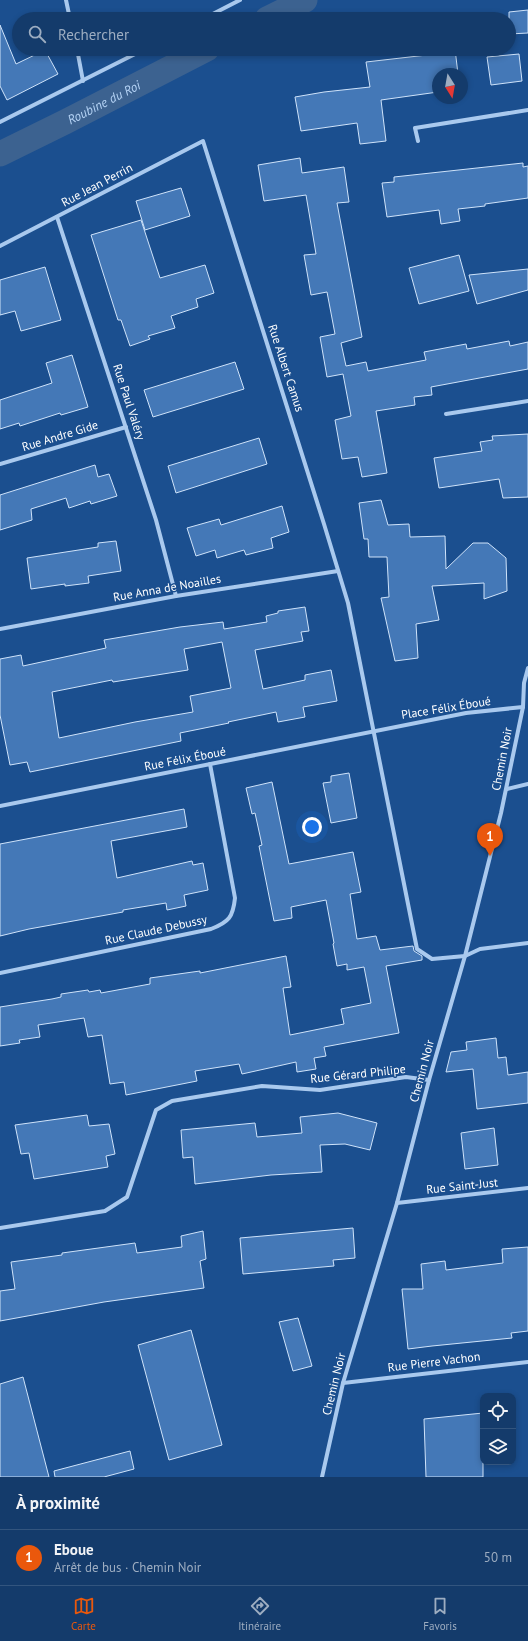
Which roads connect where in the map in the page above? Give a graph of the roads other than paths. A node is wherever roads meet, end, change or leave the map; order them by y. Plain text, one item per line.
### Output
1 (66, 0) edge
2 (240, 0) edge
3 (69, 12) edge
4 (217, 12) edge
5 (78, 56) edge
6 (131, 56) edge
7 (83, 81) junction
8 (528, 110) edge
9 (0, 122) edge
10 (203, 140) joint
11 (418, 142) dead end
12 (57, 217) junction
13 (0, 246) edge
14 (528, 401) edge
15 (446, 414) dead end
16 (126, 426) junction
17 (0, 464) edge
18 (338, 572) junction
19 (176, 596) junction
20 (0, 629) edge
21 (528, 668) edge
22 (526, 684) edge
23 (522, 707) junction
24 (373, 731) junction
25 (210, 764) junction
26 (528, 784) edge
27 (507, 789) junction
28 (0, 806) edge
29 (528, 943) edge
30 (465, 956) junction
31 (0, 973) edge
32 (429, 1080) junction
33 (528, 1188) edge
34 (397, 1203) junction
35 (0, 1228) edge
36 (528, 1362) edge
37 (343, 1383) junction
38 (322, 1477) edge

1 - 3 street
2 - 4 street
5 - 7 street
6 - 7 street
7 - 9 street
8 - 11 street
10 - 12 street, Rue Jean Perrin
10 - 18 street, Rue Albert Camus
12 - 13 street, Rue Jean Perrin
12 - 16 street, Rue Paul Valéry
14 - 15 street
16 - 17 street, Rue Andre Gide
16 - 19 street, Rue Paul Valéry
18 - 19 street, Rue Anna de Noailles
18 - 24 street, Rue Albert Camus
19 - 20 street, Rue Anna de Noailles
21 - 22 street, Chemin Noir
22 - 23 street, Chemin Noir
23 - 24 street, Place Félix Éboué
23 - 27 street, Chemin Noir
24 - 25 street, Rue Félix Éboué
24 - 30 street, Rue Albert Camus
25 - 28 street, Rue Félix Éboué
25 - 31 street, Rue Claude Debussy
26 - 27 street
27 - 30 street, Chemin Noir
29 - 30 street, Rue Albert Camus
30 - 32 street, Chemin Noir
32 - 34 street, Chemin Noir
32 - 35 street, Rue Gérard Philipe
33 - 34 street, Rue Saint-Just
34 - 37 street, Chemin Noir
36 - 37 street, Rue Pierre Vachon
37 - 38 street, Chemin Noir

